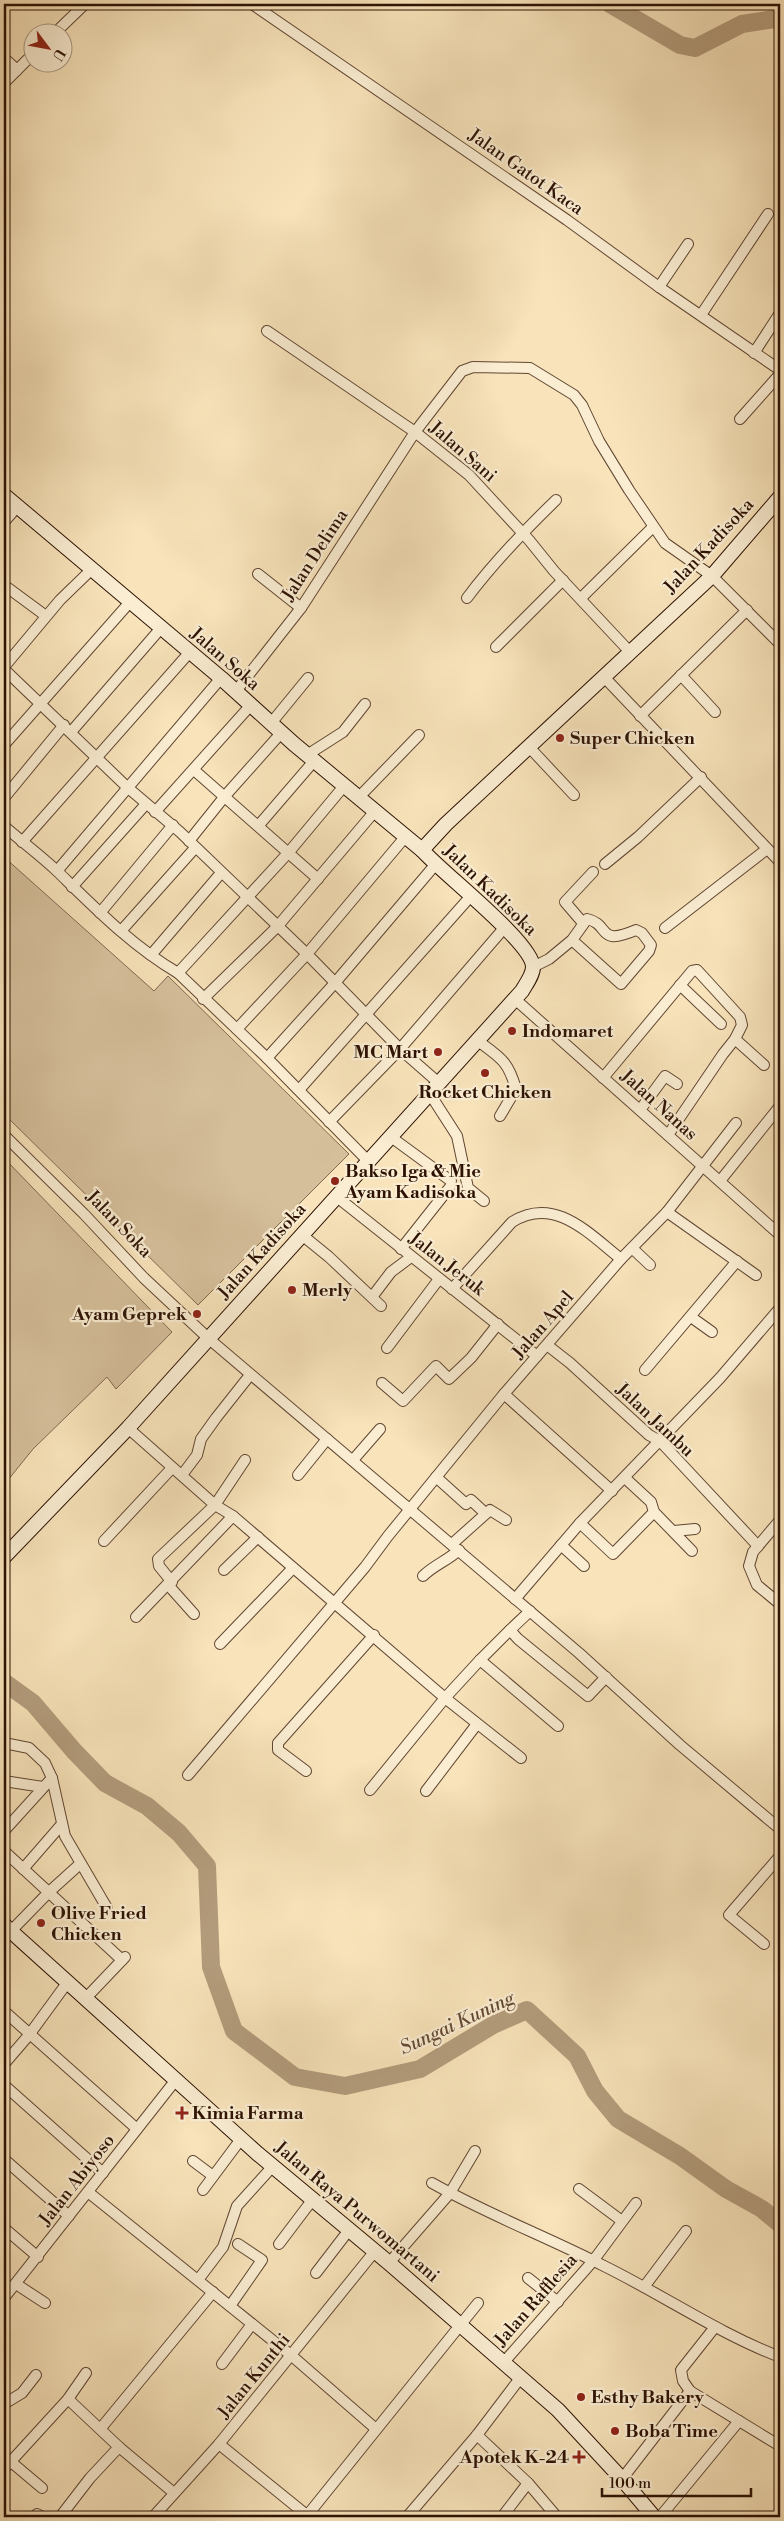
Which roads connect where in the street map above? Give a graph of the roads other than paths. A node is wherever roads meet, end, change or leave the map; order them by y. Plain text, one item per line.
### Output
1 (86, 4) edge
2 (252, 4) edge
3 (67, 22) edge
4 (4, 58) edge
5 (22, 65) edge
6 (17, 70) junction
7 (4, 83) edge
8 (768, 214) dead end
9 (688, 244) dead end
10 (658, 287) junction
11 (780, 312) edge
12 (701, 315) junction
13 (267, 331) dead end
14 (754, 353) junction
15 (780, 370) edge
16 (780, 374) edge
17 (740, 419) dead end
18 (415, 432) junction
19 (4, 495) edge
20 (780, 497) edge
21 (556, 500) dead end
22 (17, 507) junction
23 (4, 522) edge
24 (653, 527) junction
25 (522, 532) junction
26 (91, 570) junction
27 (258, 574) dead end
28 (712, 576) junction
29 (563, 580) junction
30 (8, 588) dead end
31 (467, 598) dead end
32 (581, 598) junction
33 (130, 602) junction
34 (302, 608) junction
35 (747, 610) junction
36 (46, 616) junction
37 (161, 628) junction
38 (780, 644) edge
39 (496, 647) dead end
40 (630, 652) junction
41 (189, 653) junction
42 (4, 668) edge
43 (681, 675) junction
44 (220, 678) junction
45 (308, 678) dead end
46 (605, 678) junction
47 (236, 691) junction
48 (42, 703) junction
49 (365, 704) dead end
50 (250, 706) junction
51 (714, 712) dead end
52 (640, 716) junction
53 (277, 727) junction
54 (67, 729) junction
55 (419, 735) dead end
56 (4, 745) edge
57 (530, 748) junction
58 (95, 757) junction
59 (311, 758) junction
60 (194, 770) junction
61 (701, 777) junction
62 (344, 786) junction
63 (127, 787) junction
64 (574, 795) dead end
65 (225, 796) junction
66 (4, 798) edge
67 (359, 798) junction
68 (146, 804) junction
69 (155, 812) junction
70 (375, 812) junction
71 (259, 825) junction
72 (4, 826) edge
73 (173, 826) junction
74 (406, 836) junction
75 (22, 842) junction
76 (192, 845) junction
77 (767, 849) junction
78 (422, 850) junction
79 (289, 852) junction
80 (780, 862) edge
81 (605, 864) dead end
82 (435, 865) junction
83 (56, 871) junction
84 (593, 872) dead end
85 (221, 873) junction
86 (318, 879) junction
87 (72, 887) junction
88 (470, 897) junction
89 (247, 899) junction
90 (100, 913) junction
91 (583, 923) junction
92 (277, 926) junction
93 (505, 927) junction
94 (665, 928) dead end
95 (121, 931) junction
96 (572, 940) junction
97 (307, 954) junction
98 (151, 955) junction
99 (533, 967) junction
100 (178, 973) junction
101 (334, 984) junction
102 (680, 985) junction
103 (203, 999) junction
104 (516, 1000) junction
105 (367, 1016) junction
106 (721, 1024) dead end
107 (237, 1029) junction
108 (735, 1039) junction
109 (478, 1041) junction
110 (400, 1049) junction
111 (267, 1058) junction
112 (764, 1066) dead end
113 (603, 1078) junction
114 (677, 1084) dead end
115 (435, 1089) junction
116 (299, 1090) junction
117 (780, 1106) edge
118 (640, 1110) junction
119 (500, 1116) dead end
120 (329, 1122) junction
121 (736, 1123) dead end
122 (4, 1135) edge
123 (668, 1135) junction
124 (391, 1137) junction
125 (369, 1162) junction
126 (703, 1166) junction
127 (720, 1181) junction
128 (337, 1198) junction
129 (484, 1201) dead end
130 (667, 1212) junction
131 (302, 1235) junction
132 (780, 1235) edge
133 (401, 1248) junction
134 (632, 1248) junction
135 (411, 1257) junction
136 (621, 1260) junction
137 (737, 1261) junction
138 (650, 1265) dead end
139 (756, 1275) dead end
140 (439, 1279) junction
141 (452, 1289) junction
142 (372, 1297) junction
143 (381, 1306) dead end
144 (780, 1308) edge
145 (691, 1316) junction
146 (498, 1324) junction
147 (712, 1332) dead end
148 (208, 1338) junction
149 (547, 1345) junction
150 (387, 1348) dead end
151 (538, 1356) junction
152 (645, 1370) dead end
153 (250, 1375) junction
154 (382, 1383) dead end
155 (504, 1394) junction
156 (128, 1428) junction
157 (380, 1428) dead end
158 (327, 1439) junction
159 (660, 1441) junction
160 (245, 1460) dead end
161 (353, 1460) junction
162 (172, 1468) junction
163 (182, 1475) junction
164 (298, 1475) dead end
165 (436, 1477) junction
166 (625, 1478) junction
167 (612, 1491) junction
168 (215, 1505) junction
169 (410, 1508) junction
170 (654, 1512) junction
171 (485, 1513) junction
172 (234, 1516) junction
173 (506, 1520) dead end
174 (780, 1520) edge
175 (580, 1523) junction
176 (695, 1529) dead end
177 (674, 1531) junction
178 (258, 1537) junction
179 (104, 1541) dead end
180 (561, 1545) junction
181 (758, 1546) junction
182 (455, 1547) junction
183 (692, 1551) dead end
184 (4, 1557) edge
185 (584, 1566) dead end
186 (293, 1568) junction
187 (224, 1570) dead end
188 (423, 1576) dead end
189 (171, 1584) junction
190 (515, 1598) junction
191 (334, 1602) junction
192 (780, 1604) edge
193 (530, 1611) junction
194 (194, 1614) dead end
195 (136, 1617) dead end
196 (510, 1630) junction
197 (374, 1635) junction
198 (220, 1644) dead end
199 (480, 1660) junction
200 (606, 1677) junction
201 (444, 1698) junction
202 (477, 1724) junction
203 (558, 1726) dead end
204 (4, 1743) edge
205 (521, 1758) dead end
206 (306, 1771) dead end
207 (188, 1775) dead end
208 (52, 1778) junction
209 (4, 1780) edge
210 (43, 1787) junction
211 (370, 1790) dead end
212 (426, 1791) dead end
213 (62, 1824) junction
214 (780, 1829) edge
215 (4, 1830) edge
216 (4, 1851) edge
217 (780, 1856) edge
218 (80, 1864) junction
219 (23, 1868) junction
220 (49, 1892) junction
221 (107, 1908) dead end
222 (7, 1928) edge
223 (764, 1944) dead end
224 (66, 1984) junction
225 (85, 1999) junction
226 (4, 2010) edge
227 (29, 2035) junction
228 (4, 2064) edge
229 (175, 2081) junction
230 (4, 2085) edge
231 (137, 2129) junction
232 (241, 2139) junction
233 (476, 2151) dead end
234 (4, 2159) edge
235 (193, 2160) dead end
236 (272, 2166) junction
237 (103, 2173) junction
238 (213, 2176) junction
239 (432, 2183) dead end
240 (579, 2189) dead end
241 (203, 2190) dead end
242 (88, 2192) junction
243 (450, 2193) junction
244 (313, 2199) junction
245 (636, 2203) dead end
246 (69, 2216) junction
247 (622, 2221) junction
248 (4, 2228) edge
249 (349, 2230) junction
250 (686, 2231) dead end
251 (238, 2244) dead end
252 (279, 2244) dead end
253 (375, 2252) junction
254 (38, 2257) junction
255 (593, 2261) junction
256 (389, 2263) junction
257 (316, 2273) dead end
258 (528, 2278) dead end
259 (198, 2280) junction
260 (16, 2284) junction
261 (644, 2287) junction
262 (213, 2292) junction
263 (4, 2298) edge
264 (558, 2302) junction
265 (478, 2303) dead end
266 (45, 2304) dead end
267 (230, 2306) junction
268 (252, 2324) junction
269 (460, 2324) junction
270 (715, 2327) junction
271 (292, 2356) junction
272 (780, 2357) edge
273 (504, 2362) junction
274 (222, 2364) dead end
275 (86, 2374) dead end
276 (36, 2375) dead end
277 (520, 2377) junction
278 (690, 2391) junction
279 (68, 2400) junction
280 (4, 2404) edge
281 (739, 2421) junction
282 (101, 2428) junction
283 (376, 2429) junction
284 (476, 2435) junction
285 (219, 2444) junction
286 (780, 2446) edge
287 (119, 2447) junction
288 (7, 2465) edge
289 (622, 2479) junction
290 (528, 2483) junction
291 (42, 2488) dead end
292 (174, 2493) junction
293 (34, 2517) edge
294 (43, 2517) edge
295 (60, 2517) edge
296 (153, 2517) edge
297 (307, 2517) edge
298 (407, 2517) edge
299 (502, 2517) edge
300 (557, 2517) edge
301 (654, 2517) edge
302 (660, 2517) edge

1 - 3 street
2 - 10 street, Jalan Gatot Kaca
4 - 6 street
5 - 6 street
6 - 7 street
8 - 12 street
9 - 10 street
10 - 12 street, Jalan Gatot Kaca
11 - 14 street
12 - 14 street, Jalan Gatot Kaca
13 - 18 street, Jalan Sani
14 - 15 street, Jalan Gatot Kaca
16 - 17 street
18 - 24 street, Jalan Delima
18 - 25 street, Jalan Sani
18 - 34 street, Jalan Delima
19 - 22 street, Jalan Soka
20 - 28 street, Jalan Kadisoka
21 - 25 street
22 - 23 street
22 - 26 street, Jalan Soka
24 - 28 street
24 - 32 street
25 - 29 street, Jalan Sani
25 - 31 street
26 - 33 street, Jalan Soka
26 - 36 street
27 - 34 street
28 - 35 street
28 - 40 street, Jalan Kadisoka
29 - 32 street, Jalan Sani
29 - 39 street
30 - 36 street
32 - 40 street, Jalan Sani
33 - 37 street, Jalan Soka
33 - 48 street
34 - 47 street, Jalan Delima
35 - 38 street
35 - 43 street
36 - 42 street
37 - 41 street, Jalan Soka
37 - 54 street
40 - 46 street, Jalan Kadisoka
41 - 44 street, Jalan Soka
41 - 58 street
42 - 48 street
43 - 51 street
43 - 52 street
44 - 47 street, Jalan Soka
44 - 63 street
45 - 53 street
46 - 52 street
46 - 57 street, Jalan Kadisoka
47 - 50 street, Jalan Soka
48 - 54 street
48 - 56 street
49 - 59 street
50 - 53 street, Jalan Soka
50 - 60 street
52 - 61 street
53 - 59 street, Jalan Soka
53 - 65 street
54 - 58 street
54 - 66 street
55 - 67 street
57 - 64 street
57 - 78 street, Jalan Kadisoka
58 - 63 street
58 - 75 street
59 - 62 street, Jalan Soka
59 - 71 street
60 - 65 street
60 - 69 street
61 - 77 street
61 - 81 street
62 - 67 street, Jalan Soka
62 - 79 street
63 - 68 street
63 - 83 street
65 - 71 street
65 - 76 street
67 - 70 street, Jalan Soka
68 - 69 street
68 - 87 street
69 - 73 street
70 - 74 street, Jalan Soka
70 - 86 street
71 - 79 street
72 - 75 street
73 - 76 street
73 - 90 street
74 - 78 street, Jalan Soka
74 - 97 street
75 - 83 street
76 - 85 street
76 - 95 street
77 - 80 street
77 - 94 street
78 - 82 street, Jalan Kadisoka
79 - 86 street
79 - 89 street
82 - 88 street, Jalan Kadisoka
82 - 101 street
83 - 87 street
84 - 91 street
85 - 89 street
85 - 98 street
86 - 92 street
87 - 90 street
88 - 93 street, Jalan Kadisoka
88 - 105 street
89 - 92 street
89 - 100 street
90 - 95 street
91 - 96 street
91 - 96 street
92 - 97 street
92 - 103 street
93 - 99 street, Jalan Kadisoka
93 - 110 street
95 - 98 street
96 - 99 street
97 - 101 street
97 - 107 street
98 - 100 street
99 - 104 street, Jalan Kadisoka
100 - 103 street
101 - 105 street
101 - 111 street
102 - 106 street
102 - 108 street
102 - 113 street
103 - 107 street
104 - 109 street, Jalan Kadisoka
104 - 113 street, Jalan Nanas
105 - 110 street
105 - 116 street
107 - 111 street
108 - 112 street
108 - 123 street
109 - 115 street, Jalan Kadisoka
109 - 119 street
110 - 115 street
110 - 120 street
111 - 116 street
113 - 118 street, Jalan Nanas
114 - 118 street
115 - 124 street, Jalan Kadisoka
115 - 129 street
116 - 120 street
117 - 127 street
118 - 123 street, Jalan Nanas
120 - 125 street
121 - 126 street, Jalan Apel
122 - 148 street, Jalan Soka
123 - 126 street, Jalan Nanas
124 - 125 street, Jalan Kadisoka
124 - 133 street
125 - 128 street, Jalan Kadisoka
126 - 127 street, Jalan Nanas
126 - 130 street, Jalan Apel
127 - 132 street, Jalan Nanas
128 - 131 street, Jalan Kadisoka
128 - 133 street, Jalan Jeruk
130 - 134 street, Jalan Apel
130 - 137 street
131 - 142 street
131 - 148 street, Jalan Kadisoka
133 - 135 street, Jalan Jeruk
134 - 136 street, Jalan Apel
134 - 138 street
135 - 140 street, Jalan Jeruk
135 - 142 street
136 - 141 street
136 - 149 street, Jalan Apel
137 - 139 street
137 - 145 street
140 - 141 street, Jalan Jeruk
140 - 150 street
141 - 146 street, Jalan Jeruk
142 - 143 street
144 - 159 street
145 - 147 street
145 - 152 street
146 - 151 street, Jalan Jeruk
146 - 154 street
148 - 153 street, Jalan Soka
148 - 156 street, Jalan Kadisoka
149 - 151 street, Jalan Apel
149 - 159 street, Jalan Jambu
151 - 155 street, Jalan Apel
153 - 158 street, Jalan Soka
153 - 163 street
155 - 165 street, Jalan Apel
155 - 167 street
156 - 162 street
156 - 184 street, Jalan Kadisoka
157 - 161 street
158 - 161 street, Jalan Soka
158 - 164 street
159 - 166 street
159 - 181 street, Jalan Jambu
160 - 168 street
161 - 169 street, Jalan Soka
162 - 163 street
162 - 179 street
163 - 168 street
165 - 169 street, Jalan Apel
165 - 171 street
166 - 167 street
166 - 170 street
167 - 175 street
168 - 172 street
168 - 189 street
169 - 182 street, Jalan Soka
169 - 191 street, Jalan Apel
170 - 175 street
170 - 177 street
171 - 173 street
171 - 182 street
172 - 178 street
172 - 189 street
174 - 181 street
175 - 180 street
176 - 177 street
177 - 183 street
178 - 186 street
178 - 187 street
180 - 185 street
180 - 190 street
181 - 192 street
182 - 188 street
182 - 190 street, Jalan Soka
186 - 191 street
186 - 198 street
189 - 194 street
189 - 195 street
190 - 193 street, Jalan Soka
191 - 197 street
191 - 207 street, Jalan Apel
193 - 196 street
193 - 200 street, Jalan Soka
196 - 199 street
196 - 200 street
197 - 201 street
197 - 206 street
199 - 201 street
199 - 203 street
200 - 214 street, Jalan Soka
201 - 202 street
201 - 211 street
202 - 205 street
202 - 212 street
204 - 208 street
208 - 210 street
208 - 213 street
209 - 210 street
210 - 215 street
213 - 218 street
213 - 219 street
216 - 219 street
217 - 223 street
218 - 220 street
218 - 221 street
219 - 220 street
220 - 222 street
220 - 225 street
222 - 224 street, Jalan Raya Purwomartani
224 - 225 street, Jalan Raya Purwomartani
224 - 227 street
225 - 229 street, Jalan Raya Purwomartani
226 - 227 street
227 - 228 street
227 - 231 street
229 - 231 street, Jalan Abiyoso
229 - 232 street, Jalan Raya Purwomartani
230 - 237 street
231 - 237 street, Jalan Abiyoso
232 - 236 street, Jalan Raya Purwomartani
232 - 238 street
233 - 243 street
234 - 246 street
235 - 238 street
236 - 244 street, Jalan Raya Purwomartani
236 - 259 street
237 - 242 street, Jalan Abiyoso
238 - 241 street
239 - 243 street
240 - 247 street
242 - 246 street, Jalan Abiyoso
242 - 259 street
243 - 255 street
243 - 256 street
244 - 249 street, Jalan Raya Purwomartani
244 - 252 street
245 - 247 street, Jalan Rafflesia
246 - 254 street, Jalan Abiyoso
247 - 255 street, Jalan Rafflesia
248 - 254 street
249 - 253 street, Jalan Raya Purwomartani
249 - 257 street
250 - 261 street
251 - 267 street
253 - 256 street, Jalan Raya Purwomartani
253 - 271 street, Jalan Kunthi
254 - 260 street, Jalan Abiyoso
255 - 261 street
255 - 264 street, Jalan Rafflesia
256 - 269 street, Jalan Raya Purwomartani
258 - 264 street
259 - 262 street
260 - 263 street, Jalan Abiyoso
260 - 266 street
261 - 270 street
262 - 267 street
262 - 282 street
264 - 273 street, Jalan Rafflesia
265 - 269 street
267 - 268 street
268 - 271 street
268 - 274 street
269 - 273 street, Jalan Raya Purwomartani
269 - 283 street
270 - 272 street
270 - 278 street
271 - 283 street
271 - 285 street, Jalan Kunthi
273 - 277 street, Jalan Raya Purwomartani
275 - 279 street
276 - 280 street
277 - 284 street
277 - 289 street, Jalan Raya Purwomartani
278 - 281 street
278 - 289 street
279 - 282 street
279 - 288 street
281 - 286 street
281 - 302 street
282 - 287 street
283 - 297 street
284 - 290 street
284 - 298 street
285 - 292 street, Jalan Kunthi
285 - 297 street
287 - 292 street
287 - 295 street
288 - 291 street
289 - 301 street, Jalan Raya Purwomartani
290 - 299 street
290 - 300 street
292 - 296 street, Jalan Kunthi
293 - 294 street

